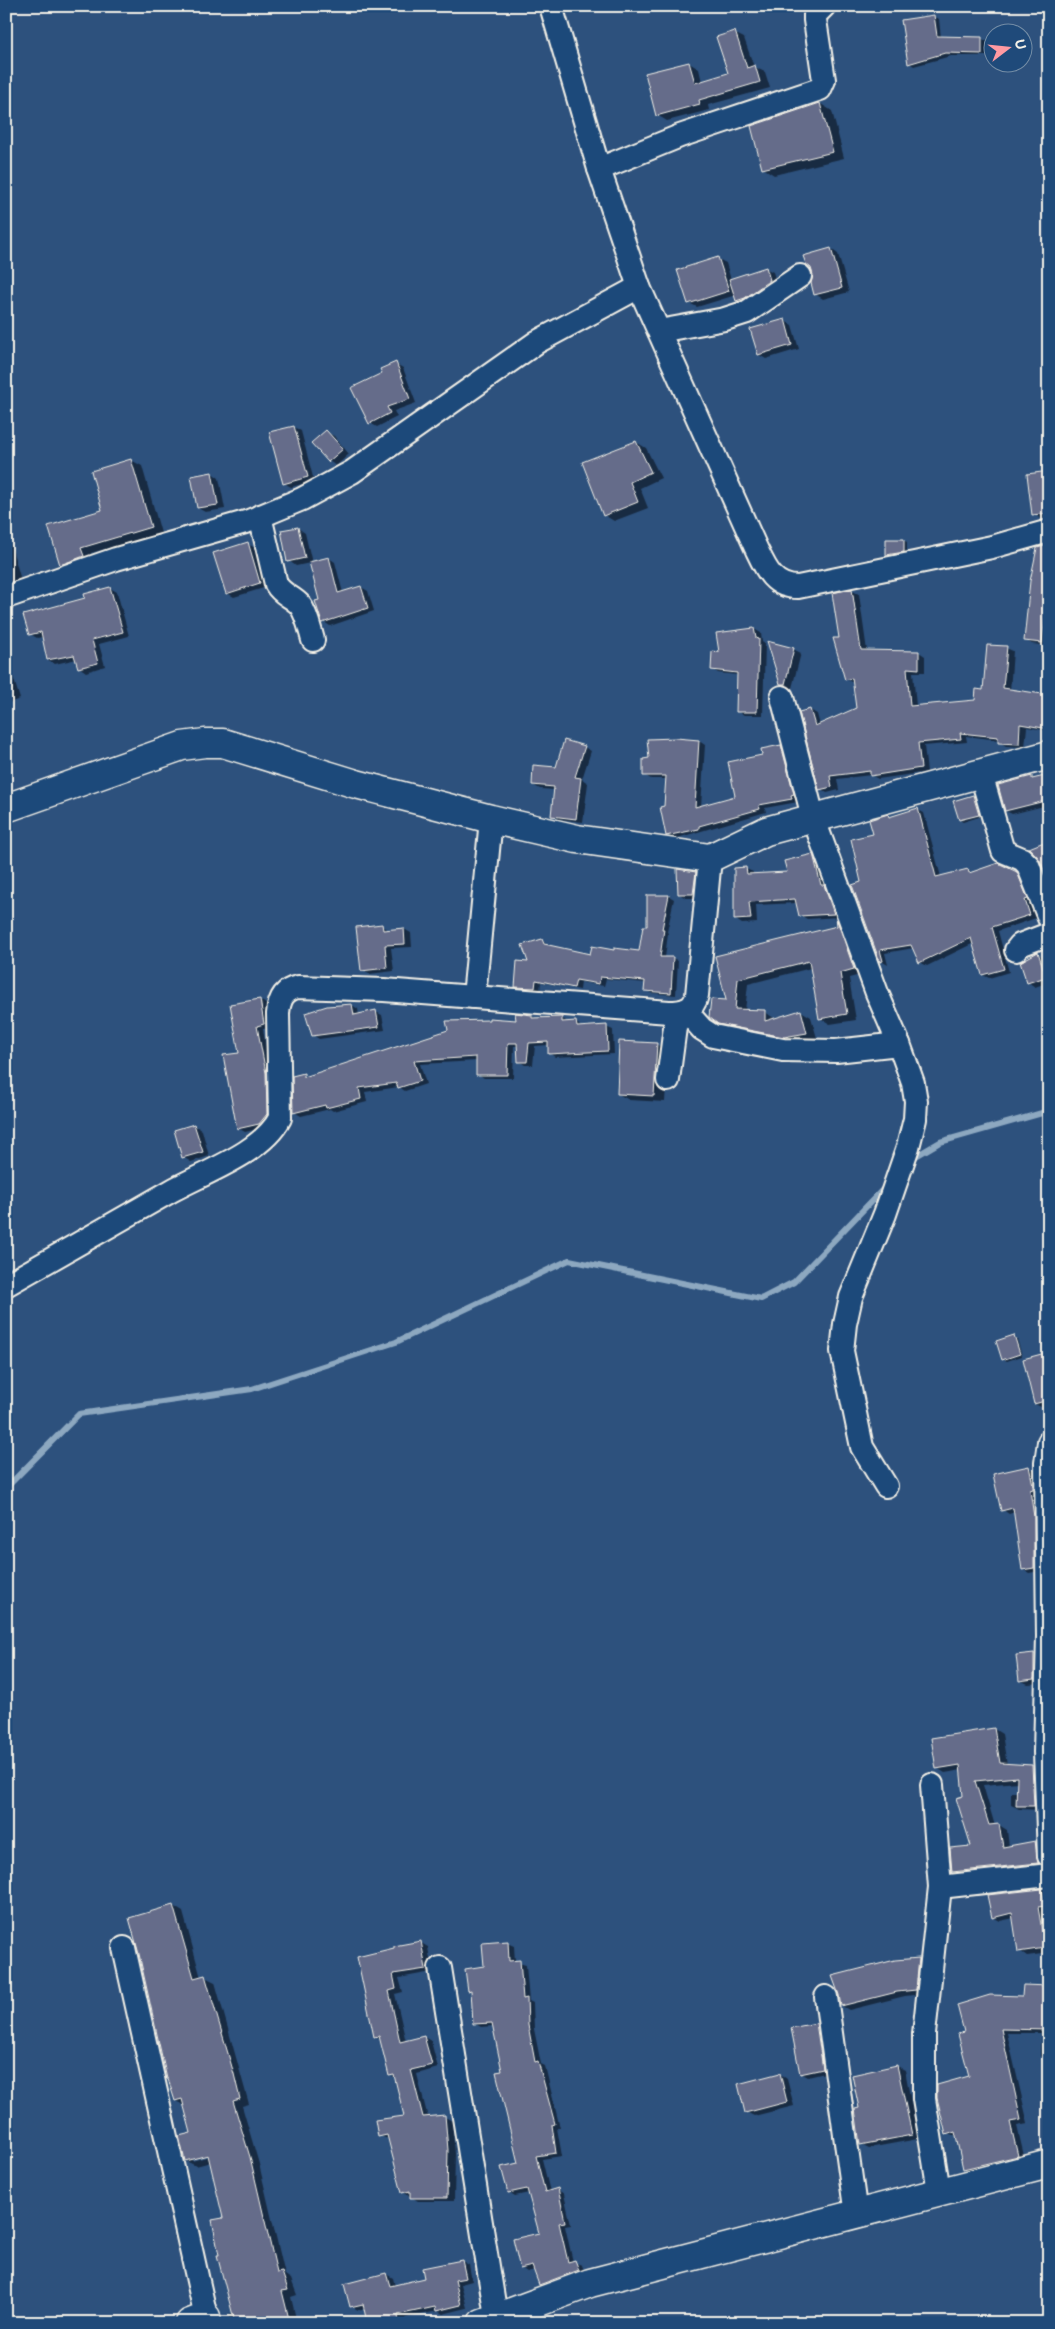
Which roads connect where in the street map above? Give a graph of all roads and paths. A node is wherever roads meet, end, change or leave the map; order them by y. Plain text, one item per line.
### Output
1 (551, 6) edge
2 (824, 6) edge
3 (599, 169) junction
4 (800, 276) dead end
5 (639, 287) junction
6 (659, 331) junction
7 (260, 516) junction
8 (1049, 531) edge
9 (6, 597) edge
10 (313, 640) dead end
11 (782, 697) dead end
12 (1049, 755) edge
13 (981, 774) junction
14 (6, 808) edge
15 (813, 817) junction
16 (491, 819) junction
17 (710, 858) junction
18 (1049, 918) edge
19 (1049, 934) edge
20 (1016, 950) dead end
21 (474, 997) junction
22 (681, 1011) junction
23 (899, 1044) junction
24 (668, 1080) dead end
25 (6, 1285) edge
26 (1049, 1442) edge
27 (886, 1486) dead end
28 (932, 1785) dead end
29 (1049, 1856) edge
30 (1049, 1875) edge
31 (940, 1887) junction
32 (124, 1948) dead end
33 (440, 1968) dead end
34 (826, 1997) dead end
35 (1049, 2164) edge
36 (939, 2192) junction
37 (856, 2215) junction
38 (489, 2320) edge
39 (201, 2321) edge

1 - 3 street
2 - 3 street
3 - 5 street
4 - 6 street
5 - 6 street
5 - 7 street
6 - 8 street
7 - 9 street
7 - 10 street
11 - 15 street
12 - 13 street
13 - 15 street
13 - 18 street
14 - 16 street
15 - 17 street
15 - 23 street
16 - 17 street
16 - 21 street
17 - 22 street
19 - 20 street
21 - 22 street
21 - 25 street
22 - 23 street
22 - 24 street
23 - 27 street
26 - 29 street
28 - 31 street
30 - 31 street
31 - 36 street
32 - 39 street
33 - 38 street
34 - 37 street
35 - 36 street
36 - 37 street
37 - 38 street

